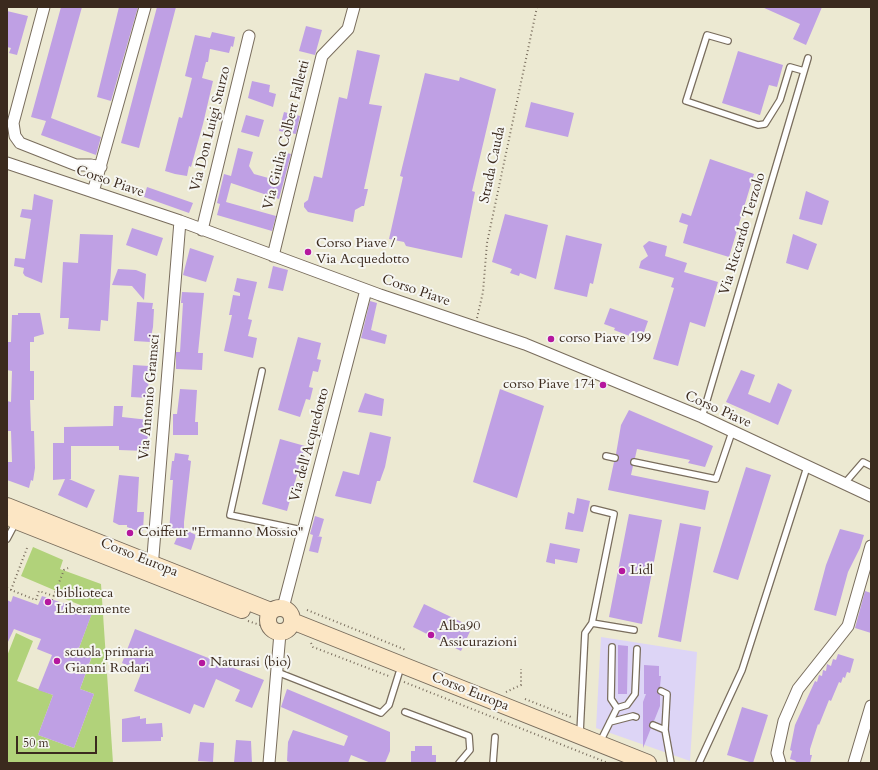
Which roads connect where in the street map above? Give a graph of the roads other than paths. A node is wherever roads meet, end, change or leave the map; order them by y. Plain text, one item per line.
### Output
1 (44, 7) edge
2 (145, 7) edge
3 (354, 7) edge
4 (249, 36) dead end
5 (728, 41) dead end
6 (808, 58) dead end
7 (804, 71) junction
8 (7, 163) edge
9 (101, 167) junction
10 (93, 192) junction
11 (180, 221) junction
12 (202, 230) junction
13 (273, 256) junction
14 (366, 290) junction
15 (262, 371) dead end
16 (702, 417) junction
17 (732, 432) junction
18 (606, 456) dead end
19 (615, 458) dead end
20 (634, 462) dead end
21 (871, 466) edge
22 (807, 467) junction
23 (844, 485) junction
24 (871, 496) edge
25 (7, 506) edge
26 (594, 509) dead end
27 (12, 519) edge
28 (302, 530) junction
29 (7, 539) edge
30 (871, 546) edge
31 (150, 568) junction
32 (281, 623) junction
33 (592, 623) junction
34 (634, 630) dead end
35 (612, 648) dead end
36 (637, 649) dead end
37 (277, 672) junction
38 (398, 676) junction
39 (642, 690) dead end
40 (661, 691) dead end
41 (636, 694) junction
42 (871, 706) edge
43 (617, 708) junction
44 (405, 712) dead end
45 (636, 717) dead end
46 (610, 722) junction
47 (653, 725) dead end
48 (580, 728) junction
49 (665, 730) junction
50 (494, 737) dead end
51 (599, 744) junction
52 (268, 763) edge
53 (459, 763) edge
54 (493, 763) edge
55 (624, 763) edge
56 (648, 763) edge
57 (672, 763) edge
58 (699, 763) edge
59 (780, 763) edge
60 (854, 763) edge

1 - 9 street
2 - 9 street
3 - 13 street, Via Giulia Colbert Falletti
4 - 12 street, Via Don Luigi Sturzo
5 - 7 lane
6 - 7 lane, Via Riccardo Terzolo
7 - 16 lane, Via Riccardo Terzolo
8 - 10 street, Corso Piave
9 - 10 street
10 - 11 street, Corso Piave
11 - 12 street, Corso Piave
11 - 31 street, Via Antonio Gramsci
12 - 13 street, Corso Piave
13 - 14 street, Corso Piave
14 - 16 street, Corso Piave
14 - 28 street, Via dell'Acquedotto
15 - 28 lane
16 - 17 street, Corso Piave
17 - 20 lane
17 - 22 street, Corso Piave
18 - 19 lane
21 - 23 lane
22 - 23 street, Corso Piave
22 - 58 lane
23 - 24 street, Corso Piave
25 - 31 main road, Corso Europa
26 - 33 lane
27 - 29 lane
27 - 31 main road, Corso Europa
28 - 32 street, Via dell'Acquedotto
30 - 59 street
31 - 32 main road, Corso Europa
32 - 37 street, Via dell'Acquedotto
32 - 38 main road, Corso Europa
32 - 48 main road, Corso Europa
33 - 34 lane
33 - 48 lane
35 - 43 lane
36 - 41 lane
37 - 38 lane
37 - 52 street, Via dell'Acquedotto
38 - 55 main road, Corso Europa
39 - 41 lane
40 - 49 lane
41 - 43 lane
42 - 60 street
43 - 46 lane
44 - 53 lane
45 - 46 lane
46 - 51 lane
47 - 49 lane
48 - 51 main road, Corso Europa
49 - 57 lane
50 - 54 lane
51 - 56 main road, Corso Europa

